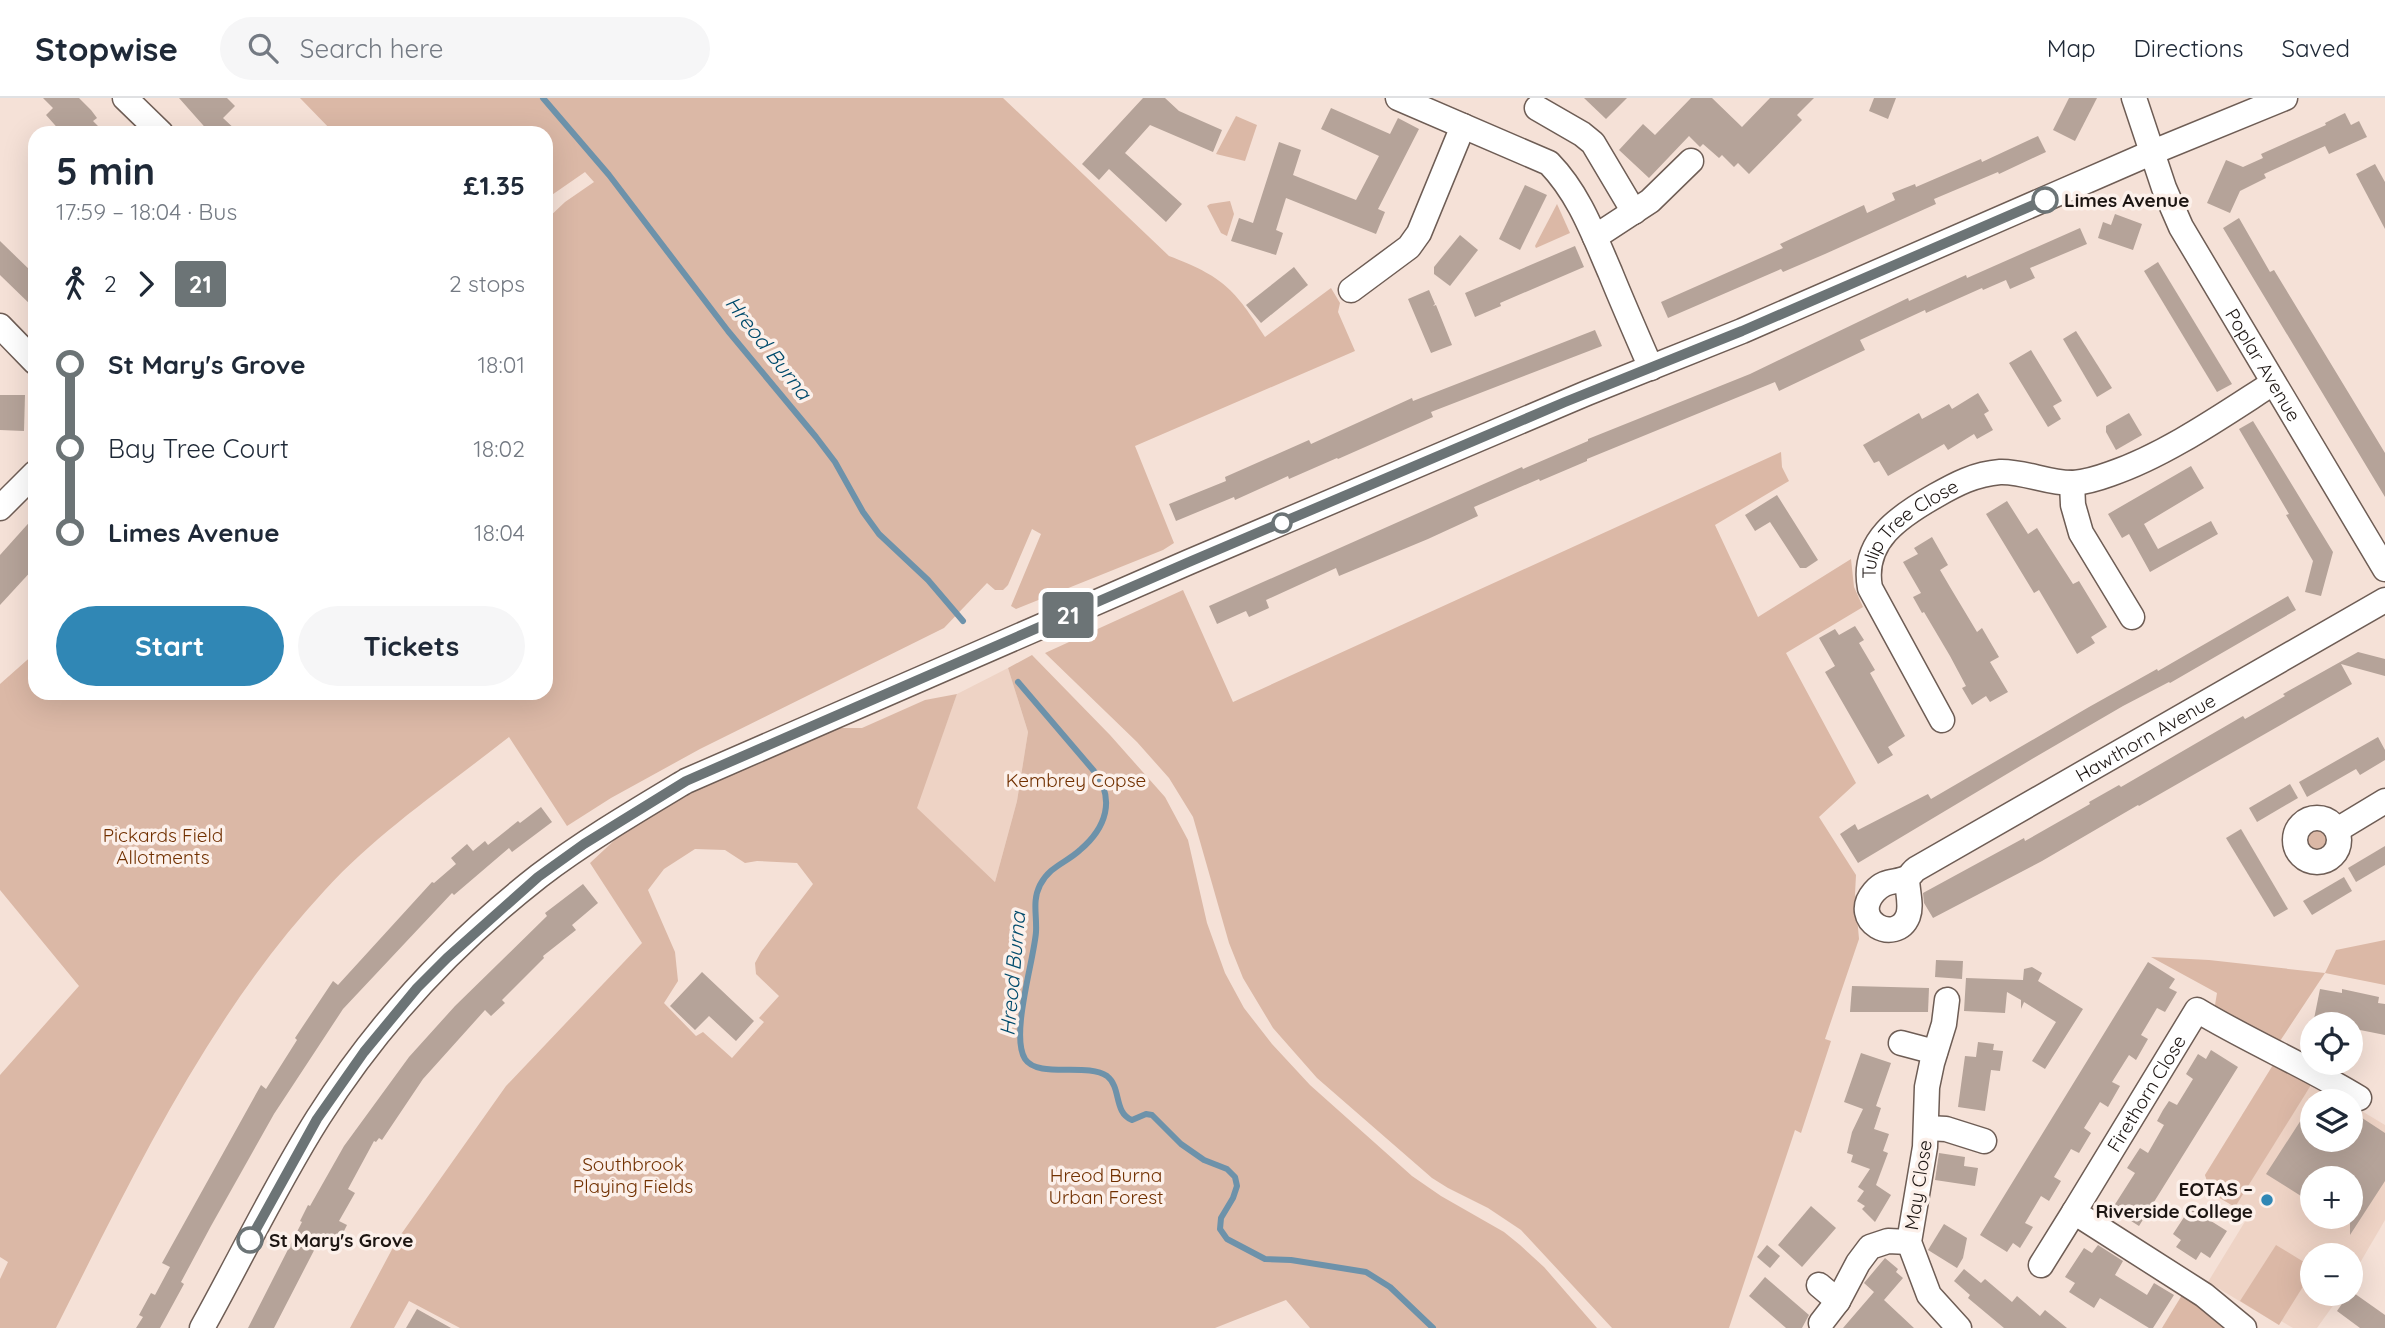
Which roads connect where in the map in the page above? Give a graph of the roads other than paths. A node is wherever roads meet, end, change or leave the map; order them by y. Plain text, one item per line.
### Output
1 (125, 98) edge
2 (1398, 98) edge
3 (2134, 98) edge
4 (2285, 98) edge
5 (1537, 108) dead end
6 (154, 126) edge
7 (1463, 126) junction
8 (2153, 152) junction
9 (1691, 161) dead end
10 (1634, 212) junction
11 (1595, 237) junction
12 (1351, 290) dead end
13 (0, 326) edge
14 (28, 355) edge
15 (1651, 368) junction
16 (2273, 383) junction
17 (28, 480) edge
18 (2072, 483) junction
19 (0, 508) edge
20 (2385, 569) edge
21 (2385, 600) edge
22 (2132, 617) dead end
23 (1942, 720) dead end
24 (2385, 801) edge
25 (2337, 830) dead end
26 (1907, 878) dead end
27 (1947, 1000) dead end
28 (1901, 1043) dead end
29 (1935, 1052) junction
30 (2344, 1089) edge
31 (1927, 1128) junction
32 (1984, 1141) dead end
33 (2074, 1212) junction
34 (1909, 1242) junction
35 (2041, 1265) dead end
36 (1821, 1322) dead end
37 (202, 1328) edge
38 (1959, 1328) edge
39 (2244, 1328) edge

1 - 6 street
2 - 7 street
3 - 8 street
4 - 8 street
5 - 10 street
7 - 11 street
7 - 12 street
8 - 15 street
8 - 16 street, Poplar Avenue
9 - 10 street
10 - 11 street
11 - 15 street
13 - 14 street
15 - 37 street
16 - 18 street, Tulip Tree Close
16 - 20 street, Poplar Avenue
17 - 19 street
18 - 22 street
18 - 23 street, Tulip Tree Close
21 - 26 street, Hawthorn Avenue
24 - 25 street
27 - 29 street, May Close
28 - 29 street
29 - 31 street, May Close
30 - 33 street, Firethorn Close
31 - 32 street, May Close
31 - 34 street, May Close
33 - 35 street, Firethorn Close
33 - 39 street
34 - 36 street, May Close
34 - 38 street, May Close

